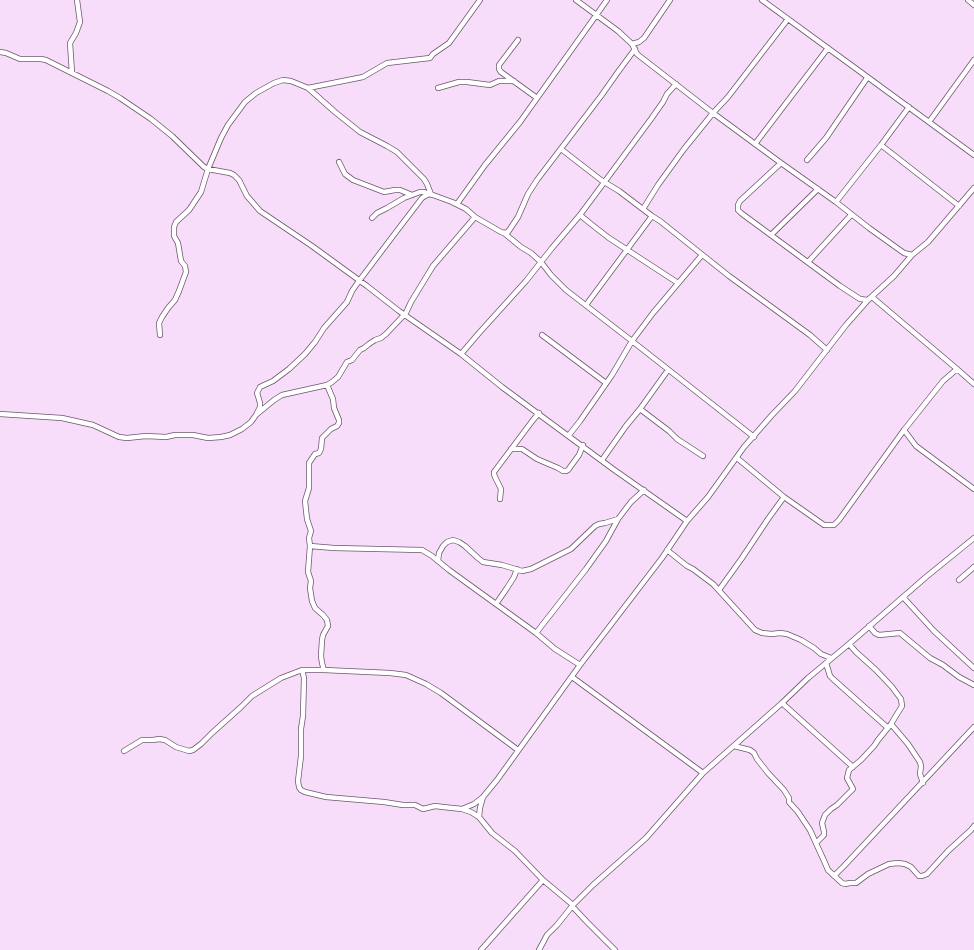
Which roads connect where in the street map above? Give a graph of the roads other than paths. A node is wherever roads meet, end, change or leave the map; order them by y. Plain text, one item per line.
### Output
1 (77, 0) edge
2 (480, 0) edge
3 (576, 0) edge
4 (606, 0) edge
5 (670, 0) edge
6 (762, 0) edge
7 (968, 0) edge
8 (974, 5) edge
9 (596, 15) junction
10 (788, 19) junction
11 (518, 40) dead end
12 (634, 47) junction
13 (828, 48) junction
14 (0, 52) edge
15 (974, 60) edge
16 (72, 73) junction
17 (867, 78) junction
18 (514, 81) junction
19 (676, 84) junction
20 (308, 88) junction
21 (438, 88) dead end
22 (537, 98) junction
23 (909, 107) junction
24 (713, 113) junction
25 (929, 122) junction
26 (755, 144) junction
27 (881, 145) junction
28 (561, 149) junction
29 (974, 155) edge
30 (807, 160) dead end
31 (339, 162) dead end
32 (781, 163) junction
33 (208, 169) junction
34 (604, 182) junction
35 (974, 188) edge
36 (818, 190) junction
37 (430, 194) junction
38 (412, 195) junction
39 (836, 202) junction
40 (457, 204) junction
41 (958, 206) junction
42 (643, 209) junction
43 (852, 214) junction
44 (580, 215) junction
45 (652, 216) junction
46 (475, 217) junction
47 (372, 218) dead end
48 (504, 233) junction
49 (772, 235) junction
50 (627, 249) junction
51 (702, 255) junction
52 (912, 255) junction
53 (541, 262) junction
54 (808, 262) junction
55 (359, 281) junction
56 (678, 283) junction
57 (870, 298) junction
58 (586, 305) junction
59 (405, 315) junction
60 (160, 335) dead end
61 (542, 335) dead end
62 (632, 340) junction
63 (827, 350) junction
64 (461, 354) junction
65 (957, 369) junction
66 (668, 370) junction
67 (606, 383) junction
68 (974, 384) edge
69 (327, 385) junction
70 (640, 409) junction
71 (539, 413) junction
72 (0, 414) edge
73 (256, 415) junction
74 (904, 430) junction
75 (569, 435) junction
76 (754, 437) junction
77 (583, 445) junction
78 (511, 449) junction
79 (703, 456) dead end
80 (737, 458) junction
81 (602, 460) junction
82 (974, 489) edge
83 (644, 490) junction
84 (784, 497) junction
85 (500, 499) dead end
86 (618, 519) junction
87 (687, 520) junction
88 (974, 538) edge
89 (310, 546) junction
90 (667, 550) junction
91 (438, 561) junction
92 (974, 567) edge
93 (517, 569) junction
94 (959, 580) dead end
95 (719, 590) junction
96 (903, 597) junction
97 (496, 604) junction
98 (869, 626) junction
99 (536, 633) junction
100 (849, 644) junction
101 (832, 658) junction
102 (826, 663) junction
103 (580, 665) junction
104 (974, 668) edge
105 (302, 670) junction
106 (324, 670) junction
107 (572, 677) junction
108 (974, 685) edge
109 (782, 703) junction
110 (889, 726) junction
111 (974, 727) edge
112 (734, 746) junction
113 (518, 750) junction
114 (124, 751) dead end
115 (853, 767) junction
116 (703, 773) junction
117 (922, 783) junction
118 (483, 797) junction
119 (462, 809) junction
120 (479, 817) junction
121 (974, 826) edge
122 (816, 843) junction
123 (834, 876) junction
124 (543, 880) junction
125 (572, 905) junction
126 (481, 950) edge
127 (539, 950) edge
128 (615, 950) edge

1 - 16 street
2 - 20 street
3 - 9 street
4 - 9 street
5 - 12 street
6 - 10 street
7 - 8 street
9 - 12 street
9 - 22 street
10 - 13 street
10 - 24 street
11 - 18 street
12 - 19 street
12 - 28 street
13 - 17 street
13 - 26 street
14 - 16 street
15 - 25 street
16 - 33 street
17 - 23 street
17 - 30 street
18 - 21 street
18 - 22 street
19 - 24 street
19 - 34 street
20 - 33 street
20 - 37 street
22 - 40 street
23 - 25 street
23 - 27 street
24 - 26 street
24 - 42 street
25 - 29 street
26 - 32 street
27 - 39 street
27 - 41 street
28 - 34 street
28 - 48 street
31 - 38 street
32 - 36 street
32 - 49 street
33 - 55 street
33 - 60 street
34 - 42 street
34 - 44 street
35 - 41 street
36 - 39 street
36 - 49 street
37 - 38 street
37 - 40 street
37 - 55 street
38 - 47 street
39 - 43 street
40 - 46 street
41 - 52 street
42 - 45 street
43 - 52 street
43 - 54 street
44 - 50 street
44 - 53 street
45 - 50 street
45 - 51 street
46 - 48 street
46 - 59 street
48 - 53 street
49 - 54 street
50 - 56 street
50 - 58 street
51 - 56 street
51 - 63 street
52 - 57 street
53 - 58 street
53 - 64 street
54 - 57 street
55 - 59 street
55 - 73 street
56 - 62 street
57 - 63 street
57 - 65 street
58 - 62 street
59 - 64 street
59 - 69 street
61 - 67 street
62 - 66 street
62 - 67 street
63 - 76 street
64 - 71 street
65 - 68 street
65 - 74 street
66 - 70 street
66 - 76 street
67 - 75 street
69 - 73 street
69 - 89 street
70 - 79 street
70 - 81 street
71 - 75 street
71 - 78 street
72 - 73 street
74 - 82 street
74 - 84 street
75 - 77 street
76 - 80 street
77 - 78 street
77 - 81 street
78 - 85 street
80 - 84 street
80 - 87 street
81 - 83 street
83 - 86 street
83 - 87 street
84 - 95 street
86 - 93 street
86 - 99 street
87 - 90 street
88 - 96 street
89 - 91 street
89 - 106 street
90 - 95 street
90 - 103 street
91 - 93 street
91 - 97 street
92 - 94 street
93 - 97 street
95 - 101 street
96 - 98 street
96 - 104 street
97 - 99 street
98 - 100 street
98 - 108 street
99 - 103 street
100 - 101 street
100 - 110 street
101 - 102 street
102 - 109 street
102 - 110 street
103 - 107 street
105 - 106 street
105 - 114 street
105 - 119 street
106 - 113 street
107 - 113 street
107 - 116 street
109 - 112 street
109 - 115 street
110 - 115 street
110 - 117 street
111 - 117 street
112 - 116 street
112 - 122 street
113 - 118 street
115 - 122 street
116 - 125 street
117 - 123 street
118 - 119 street
118 - 120 street
119 - 120 street
120 - 124 street
121 - 123 street
122 - 123 street
124 - 125 street
124 - 126 street
125 - 127 street
125 - 128 street

